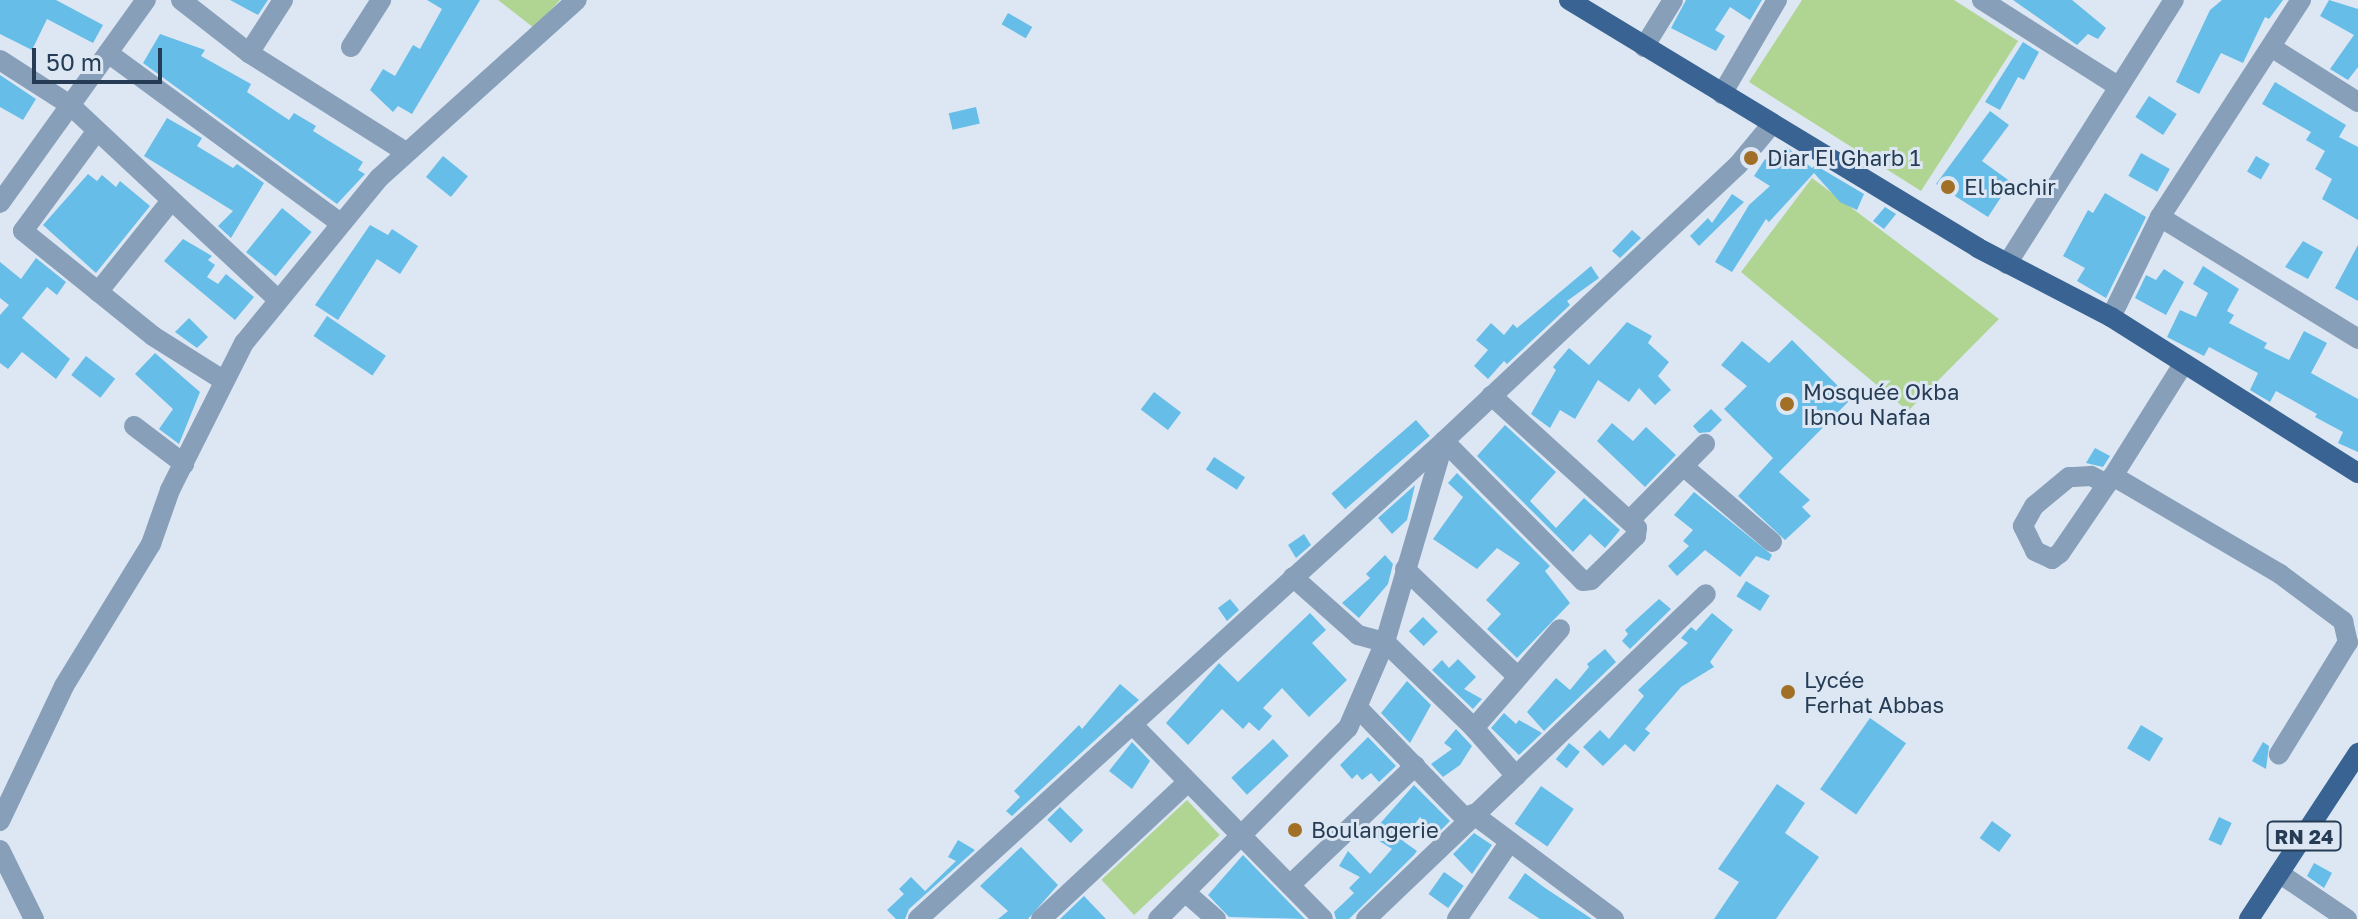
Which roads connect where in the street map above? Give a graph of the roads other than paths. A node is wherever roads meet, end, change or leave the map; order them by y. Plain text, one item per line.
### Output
1 (146, 0) edge
2 (181, 0) edge
3 (283, 0) edge
4 (381, 0) edge
5 (577, 0) edge
6 (1569, 0) edge
7 (1673, 0) edge
8 (1777, 0) edge
9 (1982, 0) edge
10 (2174, 0) edge
11 (2301, 0) edge
12 (351, 47) dead end
13 (1644, 47) junction
14 (2271, 47) junction
15 (108, 53) junction
16 (249, 53) junction
17 (0, 60) edge
18 (2119, 87) junction
19 (1722, 94) junction
20 (2358, 102) edge
21 (70, 105) junction
22 (1772, 124) junction
23 (96, 132) junction
24 (404, 151) junction
25 (170, 202) junction
26 (0, 203) edge
27 (2160, 217) junction
28 (339, 222) junction
29 (2007, 264) junction
30 (98, 292) junction
31 (277, 299) junction
32 (2111, 317) junction
33 (2358, 339) edge
34 (2182, 366) junction
35 (223, 380) junction
36 (1491, 395) junction
37 (134, 426) dead end
38 (1444, 441) junction
39 (1705, 444) dead end
40 (184, 464) junction
41 (1683, 466) junction
42 (2358, 473) edge
43 (1630, 520) junction
44 (1772, 542) dead end
45 (1405, 569) junction
46 (1293, 577) junction
47 (1706, 594) dead end
48 (1560, 629) dead end
49 (1385, 642) junction
50 (1518, 677) junction
51 (1358, 708) junction
52 (1132, 724) junction
53 (1474, 728) junction
54 (2358, 753) edge
55 (2279, 754) dead end
56 (1415, 766) junction
57 (1516, 776) junction
58 (1188, 782) junction
59 (1470, 817) junction
60 (0, 821) edge
61 (1239, 838) junction
62 (1509, 843) junction
63 (0, 850) edge
64 (2279, 873) junction
65 (1290, 885) junction
66 (1185, 892) junction
67 (2358, 906) edge
68 (1607, 917) edge
69 (34, 919) edge
70 (918, 919) edge
71 (1041, 919) edge
72 (1158, 919) edge
73 (1216, 919) edge
74 (1323, 919) edge
75 (1366, 919) edge
76 (1457, 919) edge
77 (2249, 919) edge
78 (2348, 919) edge

1 - 15 street
2 - 16 street
3 - 16 street
4 - 12 street
5 - 24 street
6 - 13 main road
7 - 13 street
8 - 19 street
9 - 18 street
10 - 18 street
11 - 14 street
13 - 19 main road
14 - 20 street
14 - 27 street
15 - 21 street
15 - 28 street
16 - 24 street
17 - 21 street
18 - 29 street
19 - 22 main road
21 - 23 street
21 - 26 street
22 - 29 main road
22 - 36 street
23 - 25 street
23 - 30 street
24 - 28 street
25 - 30 street
25 - 31 street
27 - 32 street
27 - 33 street
28 - 31 street
29 - 32 main road
30 - 35 street
31 - 35 street
32 - 34 main road
34 - 42 main road
34 - 55 street
35 - 40 street
36 - 38 street
36 - 43 street
37 - 40 street
38 - 43 street
38 - 45 street
38 - 46 street
39 - 41 street
40 - 60 street
41 - 43 street
41 - 44 street
45 - 49 street
45 - 50 street
46 - 49 street
46 - 52 street
47 - 57 street
48 - 50 street
49 - 51 street
49 - 53 street
50 - 53 street
51 - 56 street
51 - 61 street
52 - 58 street
52 - 70 street
53 - 57 street
54 - 64 main road, RN 24
56 - 59 street
56 - 65 street
57 - 59 street
58 - 61 street
58 - 71 street
59 - 62 street
59 - 75 street
61 - 65 street
61 - 66 street
62 - 68 street
62 - 76 street
63 - 69 street
64 - 77 main road, RN 24
64 - 78 street
65 - 74 street
66 - 72 street
66 - 73 street
67 - 78 street

